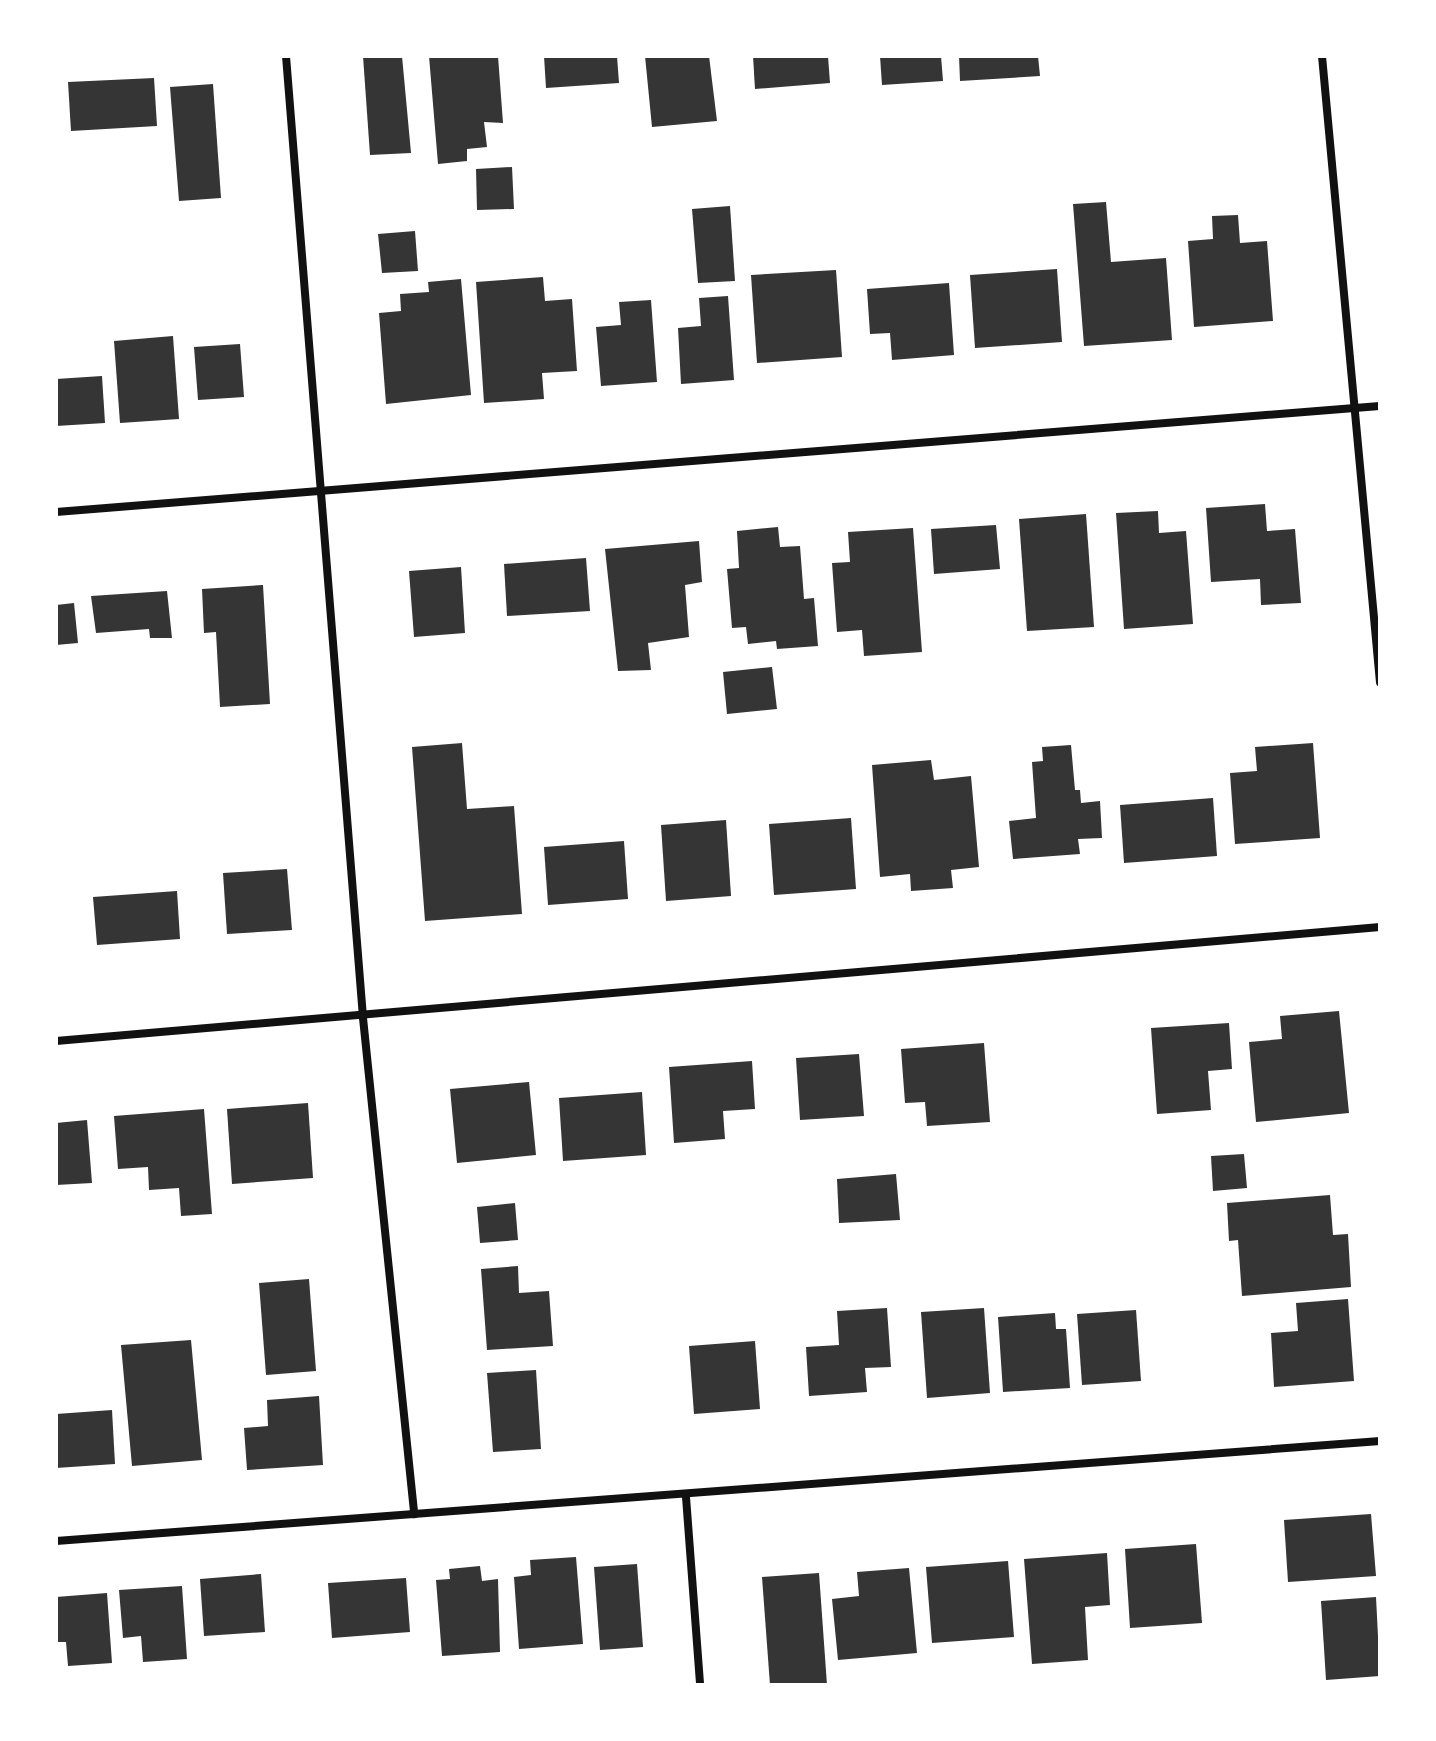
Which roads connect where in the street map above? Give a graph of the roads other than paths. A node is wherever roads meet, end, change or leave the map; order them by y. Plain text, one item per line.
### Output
1 (286, 56) edge
2 (1322, 56) edge
3 (1380, 406) edge
4 (1354, 408) junction
5 (319, 491) junction
6 (56, 512) edge
7 (1380, 682) edge
8 (1380, 927) edge
9 (363, 1018) junction
10 (56, 1041) edge
11 (1380, 1441) edge
12 (686, 1497) junction
13 (414, 1514) junction
14 (56, 1541) edge
15 (700, 1685) edge

1 - 5 street
2 - 4 street
3 - 4 street
4 - 5 street
4 - 7 street
5 - 6 street
5 - 9 street
8 - 9 street
9 - 10 street
9 - 13 street
11 - 12 street
12 - 13 street
12 - 15 street
13 - 14 street

